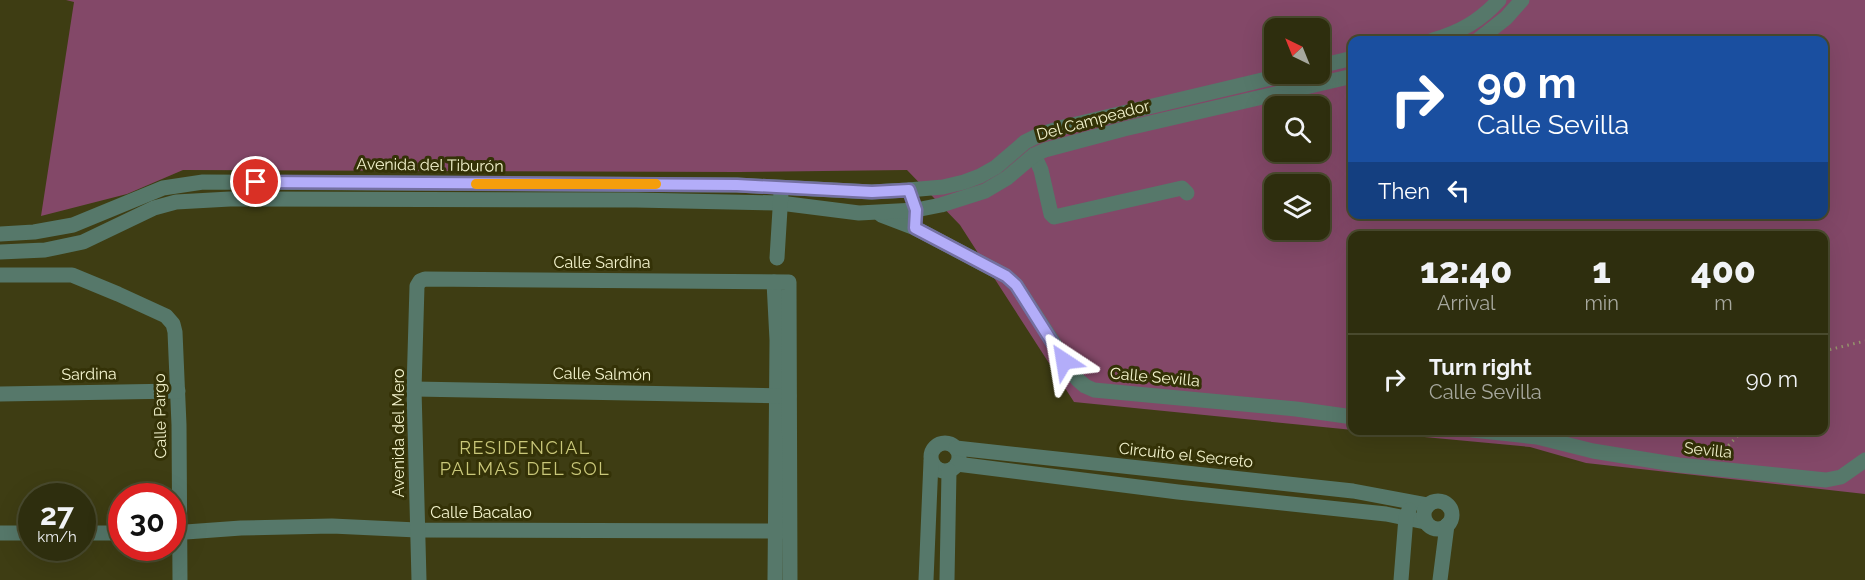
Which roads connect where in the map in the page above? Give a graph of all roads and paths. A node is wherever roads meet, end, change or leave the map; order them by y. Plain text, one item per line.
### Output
1 (1499, 0) edge
2 (1522, 0) edge
3 (1446, 36) edge
4 (1483, 36) edge
5 (1348, 59) edge
6 (1330, 64) edge
7 (1348, 77) edge
8 (1264, 79) edge
9 (1165, 102) junction
10 (1169, 118) junction
11 (1034, 155) junction
12 (295, 183) junction
13 (781, 187) junction
14 (909, 190) junction
15 (527, 192) junction
16 (872, 192) junction
17 (1187, 193) dead end
18 (295, 199) junction
19 (780, 203) junction
20 (916, 210) junction
21 (873, 213) junction
22 (915, 228) junction
23 (0, 234) edge
24 (0, 252) edge
25 (777, 258) dead end
26 (0, 275) edge
27 (417, 286) joint
28 (1865, 341) edge
29 (1828, 350) edge
30 (414, 389) junction
31 (178, 391) junction
32 (0, 394) edge
33 (783, 395) junction
34 (1348, 416) edge
35 (1518, 435) edge
36 (1738, 435) edge
37 (956, 448) junction
38 (1865, 460) edge
39 (931, 461) junction
40 (953, 467) junction
41 (1722, 470) junction
42 (1180, 473) junction
43 (177, 483) edge
44 (1178, 492) junction
45 (1412, 501) junction
46 (1428, 505) junction
47 (1406, 517) junction
48 (1425, 522) junction
49 (1447, 525) junction
50 (417, 530) junction
51 (782, 530) junction
52 (0, 532) edge
53 (186, 532) edge
54 (18, 533) edge
55 (178, 561) edge
56 (783, 579) edge
57 (180, 580) edge
58 (419, 580) edge
59 (926, 580) edge
60 (947, 580) edge
61 (1401, 580) edge
62 (1440, 580) edge

1 - 3 street
2 - 4 street
5 - 6 street
7 - 10 street, Del Campeador
8 - 9 street, Del Campeador
9 - 10 street
9 - 14 street, Del Campeador
10 - 11 street, Del Campeador
11 - 17 street
11 - 20 street, Del Campeador
12 - 15 street, Avenida del Tiburón
12 - 18 street
12 - 23 street, Avenida del Tiburón
13 - 15 street, Avenida del Tiburón
13 - 16 street, Del Campeador
13 - 19 street
14 - 16 street, Del Campeador
14 - 20 street
15 - 18 street, Avenida del Tiburón
15 - 19 street, Avenida del Tiburón
16 - 21 street
18 - 24 street, Avenida del Tiburón
19 - 21 street, Del Campeador
19 - 25 street
20 - 21 street, Del Campeador
20 - 22 street
21 - 22 street, Calle Sevilla
22 - 34 street, Calle Sevilla
26 - 31 street, Calle Pargo
27 - 30 street, Avenida del Mero
27 - 33 street, Calle Sardina
28 - 29 path
30 - 33 street, Calle Salmón
30 - 50 street, Avenida del Mero
31 - 32 street, Sardina
31 - 43 street, Calle Pargo
33 - 51 street
35 - 41 street, Sevilla
36 - 41 path
37 - 39 street
37 - 40 street
37 - 42 street, Circuito el Secreto
38 - 41 street, Sevilla
39 - 40 street
39 - 59 street
40 - 44 street
40 - 60 street
42 - 44 street
42 - 45 street, Circuito el Secreto
44 - 47 street
45 - 46 street, Circuito el Secreto
45 - 47 street
46 - 48 street
46 - 49 street
47 - 48 street
47 - 61 street
48 - 49 street
49 - 62 street
50 - 51 street, Calle Bacalao
50 - 53 street, Calle Bacalao
50 - 58 street, Avenida del Mero
51 - 56 street
52 - 54 street
55 - 57 street, Calle Pargo

